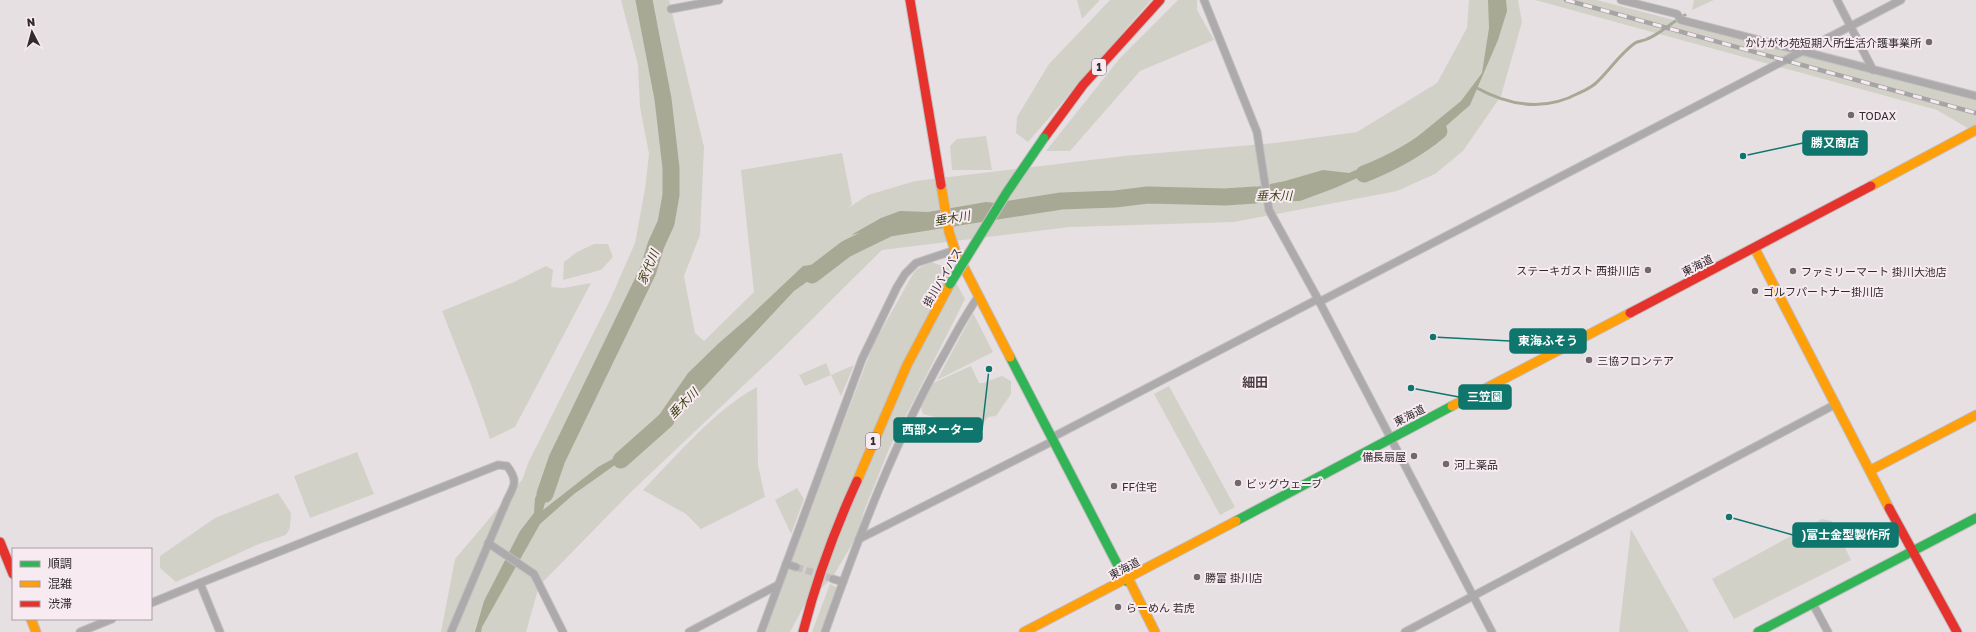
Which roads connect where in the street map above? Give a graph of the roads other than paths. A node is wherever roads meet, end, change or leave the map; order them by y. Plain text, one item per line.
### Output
1 (719, 0) edge
2 (910, 0) edge
3 (1160, 0) edge
4 (1204, 0) edge
5 (1621, 0) edge
6 (1837, 0) edge
7 (1901, 0) edge
8 (671, 9) dead end
9 (1851, 27) junction
10 (1803, 52) junction
11 (1873, 70) junction
12 (1976, 96) edge
13 (1976, 130) edge
14 (1755, 249) junction
15 (955, 250) junction
16 (978, 296) junction
17 (1319, 300) junction
18 (1836, 404) junction
19 (1976, 415) edge
20 (1391, 438) junction
21 (1052, 440) junction
22 (1871, 470) junction
23 (1976, 518) edge
24 (859, 539) junction
25 (0, 542) edge
26 (488, 543) junction
27 (1912, 551) junction
28 (786, 564) junction
29 (796, 567) tunnel mouth
30 (12, 572) edge
31 (833, 579) tunnel mouth
32 (1127, 580) junction
33 (843, 582) junction
34 (200, 584) junction
35 (778, 586) junction
36 (1474, 596) junction
37 (152, 603) edge
38 (1813, 604) junction
39 (810, 605) junction
40 (31, 620) edge
41 (110, 620) edge
42 (36, 632) edge
43 (80, 632) edge
44 (220, 632) edge
45 (451, 632) edge
46 (563, 632) edge
47 (689, 632) edge
48 (761, 632) edge
49 (796, 632) edge
50 (803, 632) edge
51 (825, 632) edge
52 (1024, 632) edge
53 (1155, 632) edge
54 (1405, 632) edge
55 (1492, 632) edge
56 (1758, 632) edge
57 (1828, 632) edge
58 (1957, 632) edge

1 - 8 street
2 - 15 main road
3 - 39 main road, 掛川バイパス / 1, bridge
4 - 17 street
5 - 10 street
6 - 9 street
7 - 9 street
9 - 10 street
9 - 11 street
10 - 11 street
10 - 17 street
11 - 12 street
13 - 14 main road, 東海道
14 - 18 main road
14 - 20 main road, 東海道
15 - 16 main road
15 - 28 street
16 - 21 main road
16 - 24 street
17 - 20 street
17 - 21 street
18 - 22 main road
18 - 36 street
19 - 22 main road
20 - 32 main road, 東海道
20 - 36 street
21 - 24 street
21 - 32 main road
22 - 27 main road
23 - 27 main road
24 - 33 street
25 - 30 main road
26 - 34 street
26 - 45 street
26 - 46 street
27 - 38 main road
27 - 58 main road
28 - 29 street
28 - 35 street
31 - 33 street
32 - 52 main road, 東海道
32 - 53 main road
33 - 51 street
34 - 37 street
34 - 44 street
35 - 47 street
35 - 48 street
36 - 54 street
36 - 55 street
38 - 56 main road
38 - 57 street
39 - 49 main road, 1
39 - 50 main road, 1
40 - 42 main road
41 - 43 street

